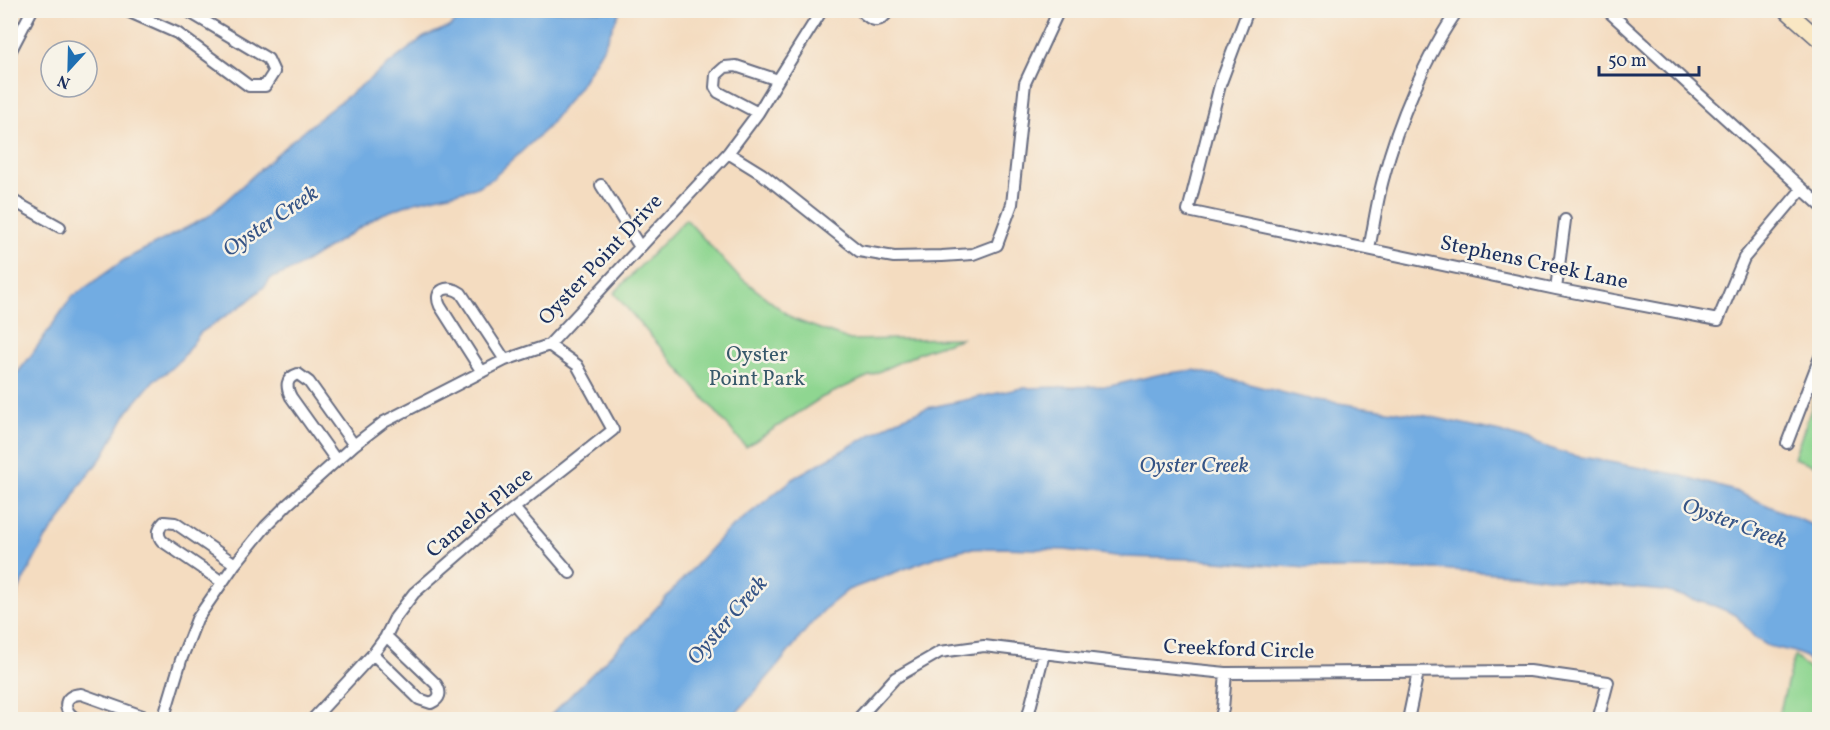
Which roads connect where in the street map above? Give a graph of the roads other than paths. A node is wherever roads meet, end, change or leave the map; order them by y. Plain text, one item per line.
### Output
1 (32, 10) edge
2 (125, 10) edge
3 (186, 10) edge
4 (822, 10) edge
5 (860, 10) edge
6 (889, 10) edge
7 (1059, 10) edge
8 (1248, 10) edge
9 (1458, 10) edge
10 (1607, 10) edge
11 (1786, 10) edge
12 (1820, 40) edge
13 (10, 52) edge
14 (778, 80) junction
15 (759, 113) junction
16 (728, 153) junction
17 (601, 185) dead end
18 (1802, 189) junction
19 (10, 199) edge
20 (1820, 205) edge
21 (1565, 220) dead end
22 (60, 227) dead end
23 (640, 247) junction
24 (1369, 249) junction
25 (1556, 289) junction
26 (549, 345) junction
27 (1820, 357) edge
28 (505, 360) junction
29 (482, 372) junction
30 (1787, 443) dead end
31 (354, 445) junction
32 (336, 460) junction
33 (514, 508) junction
34 (235, 564) junction
35 (570, 573) dead end
36 (222, 582) junction
37 (386, 636) junction
38 (1044, 653) junction
39 (373, 654) junction
40 (1418, 672) junction
41 (1226, 673) junction
42 (79, 720) edge
43 (154, 720) edge
44 (164, 720) edge
45 (312, 720) edge
46 (856, 720) edge
47 (1027, 720) edge
48 (1220, 720) edge
49 (1408, 720) edge
50 (1598, 720) edge

1 - 13 street
2 - 3 street
4 - 14 street, Oyster Point Drive
5 - 6 street
7 - 16 street
8 - 24 street, Stephens Creek Lane
9 - 24 street
10 - 18 street
11 - 12 main road
14 - 15 street, Oyster Point Drive
14 - 15 street
15 - 16 street, Oyster Point Drive
16 - 23 street, Oyster Point Drive
17 - 23 street
18 - 20 street
18 - 25 street, Stephens Creek Lane
19 - 22 street
21 - 25 street
23 - 26 street, Oyster Point Drive
24 - 25 street, Stephens Creek Lane
26 - 28 street, Oyster Point Drive
26 - 33 street, Camelot Place
27 - 30 street
28 - 29 street, Oyster Point Drive
28 - 29 street
29 - 31 street, Oyster Point Drive
31 - 32 street, Oyster Point Drive
31 - 32 street
32 - 34 street, Oyster Point Drive
33 - 35 street
33 - 37 street, Camelot Place
34 - 36 street, Oyster Point Drive
34 - 36 street
36 - 44 street, Oyster Point Drive
37 - 39 street, Camelot Place
37 - 39 street
38 - 41 street, Creekford Circle
38 - 46 street, Creekford Circle
38 - 47 street
39 - 45 street, Camelot Place
40 - 41 street, Creekford Circle
40 - 49 street
40 - 50 street, Creekford Circle
41 - 48 street
42 - 43 street

